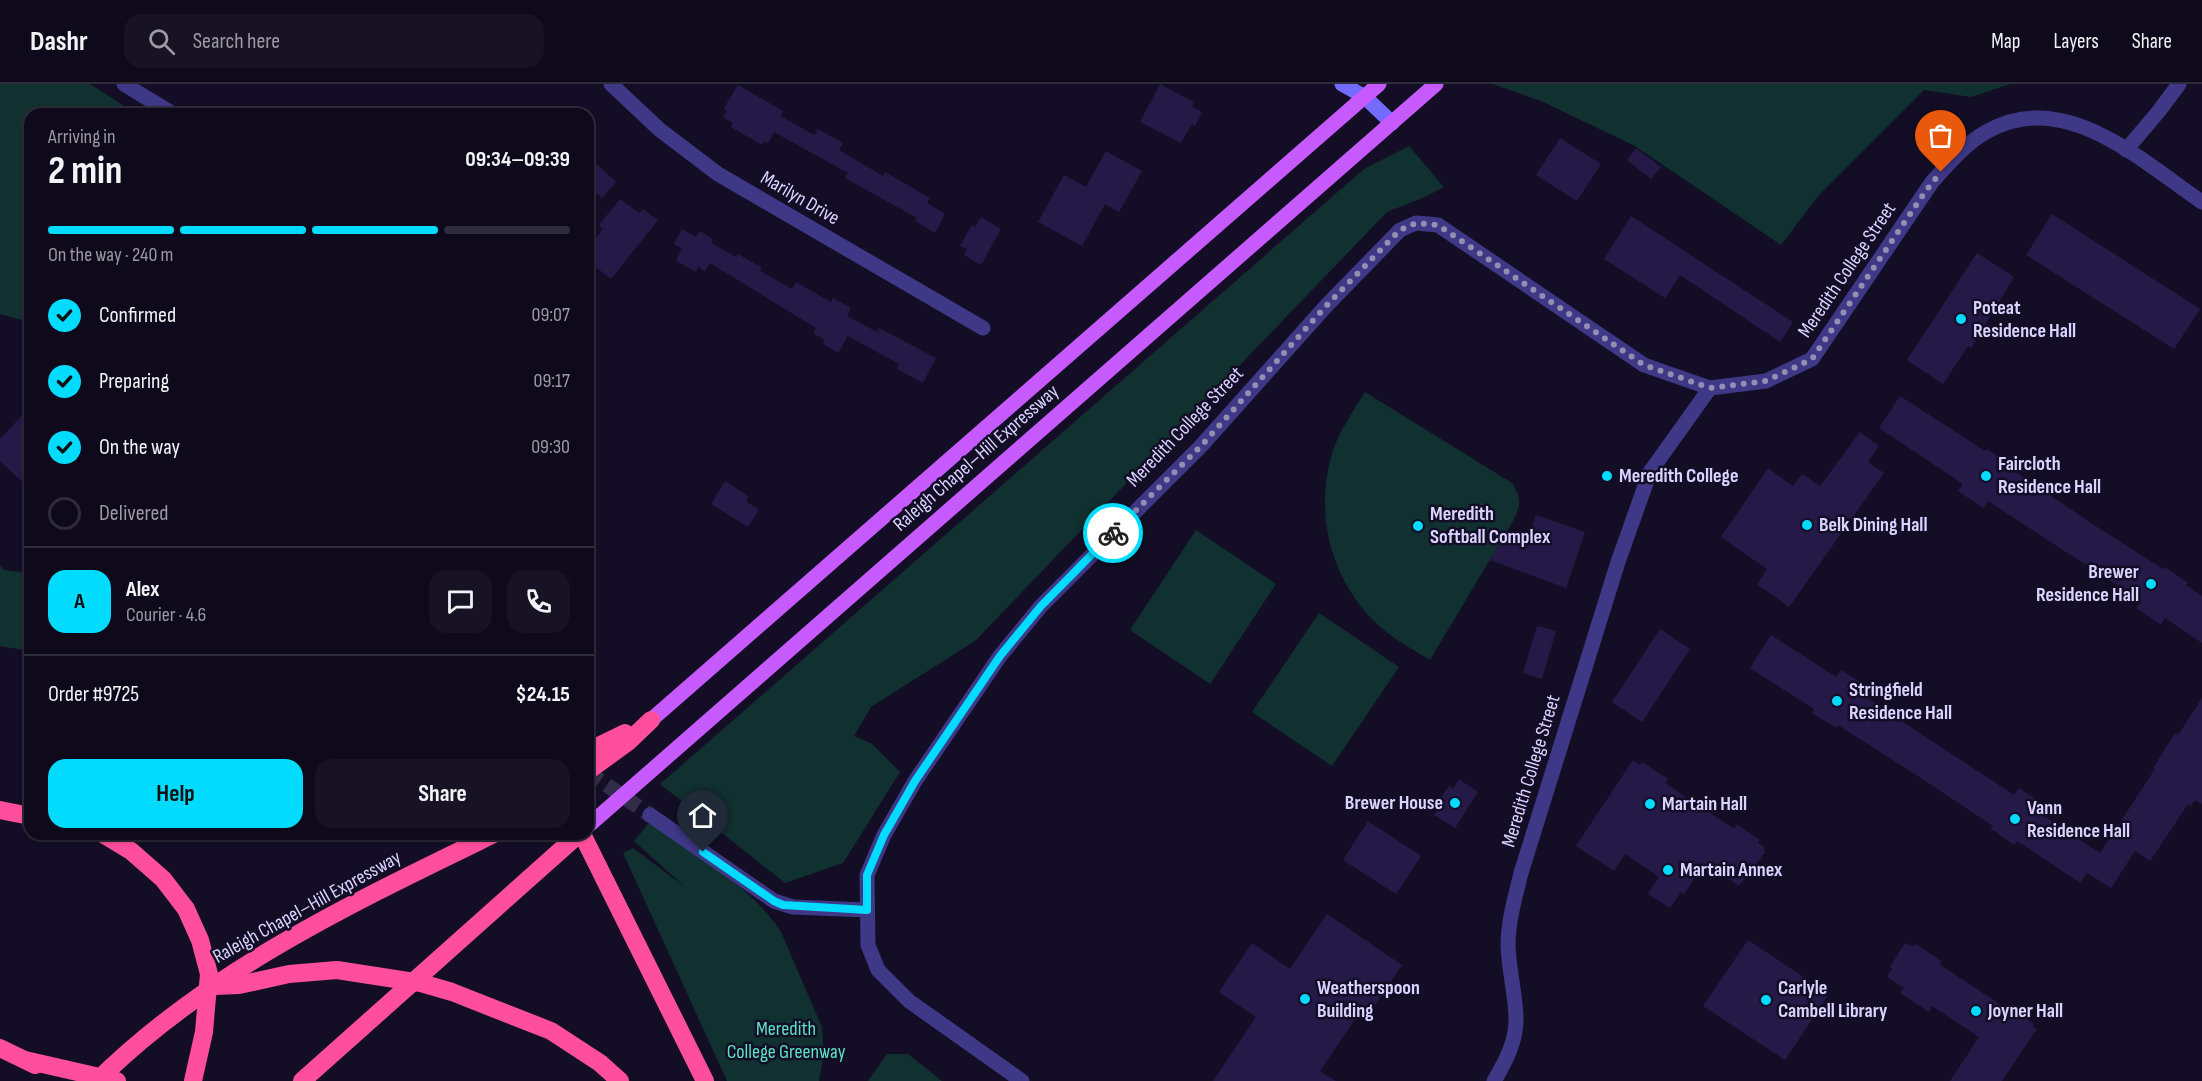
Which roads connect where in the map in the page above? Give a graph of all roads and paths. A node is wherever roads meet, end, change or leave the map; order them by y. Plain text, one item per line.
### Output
1 (124, 84) edge
2 (612, 84) edge
3 (1342, 84) edge
4 (1379, 84) edge
5 (1436, 84) edge
6 (2179, 84) edge
7 (1365, 97) junction
8 (163, 108) edge
9 (1392, 123) junction
10 (2126, 150) junction
11 (2202, 202) edge
12 (983, 328) dead end
13 (1710, 388) junction
14 (651, 720) junction
15 (594, 748) edge
16 (594, 767) edge
17 (4, 810) edge
18 (24, 813) edge
19 (650, 815) tunnel mouth
20 (594, 821) edge
21 (113, 840) edge
22 (482, 840) edge
23 (574, 840) edge
24 (584, 840) edge
25 (867, 910) junction
26 (214, 986) junction
27 (0, 1048) edge
28 (25, 1060) junction
29 (66, 1081) edge
30 (97, 1081) edge
31 (117, 1081) edge
32 (193, 1081) edge
33 (302, 1081) edge
34 (620, 1081) edge
35 (705, 1081) edge
36 (1022, 1081) edge
37 (1494, 1081) edge

1 - 8 street
2 - 12 street, Marilyn Drive
3 - 7 street
4 - 7 main road, Raleigh Chapel–Hill Expressway
5 - 9 main road, Raleigh Chapel–Hill Expressway
6 - 10 street
7 - 9 street
7 - 14 main road, Raleigh Chapel–Hill Expressway
9 - 20 main road, Raleigh Chapel–Hill Expressway
10 - 11 street, Meredith College Street
10 - 13 street, Meredith College Street
13 - 25 street, Meredith College Street
13 - 37 street, Meredith College Street
14 - 15 highway
14 - 16 highway, Raleigh Chapel–Hill Expressway
17 - 18 highway
19 - 25 street
21 - 32 highway
22 - 26 highway, Raleigh Chapel–Hill Expressway
23 - 33 highway
24 - 35 highway
25 - 36 street, Meredith College Street
26 - 30 highway, Raleigh Chapel–Hill Expressway
26 - 34 highway
27 - 28 highway
28 - 29 highway
28 - 31 highway

